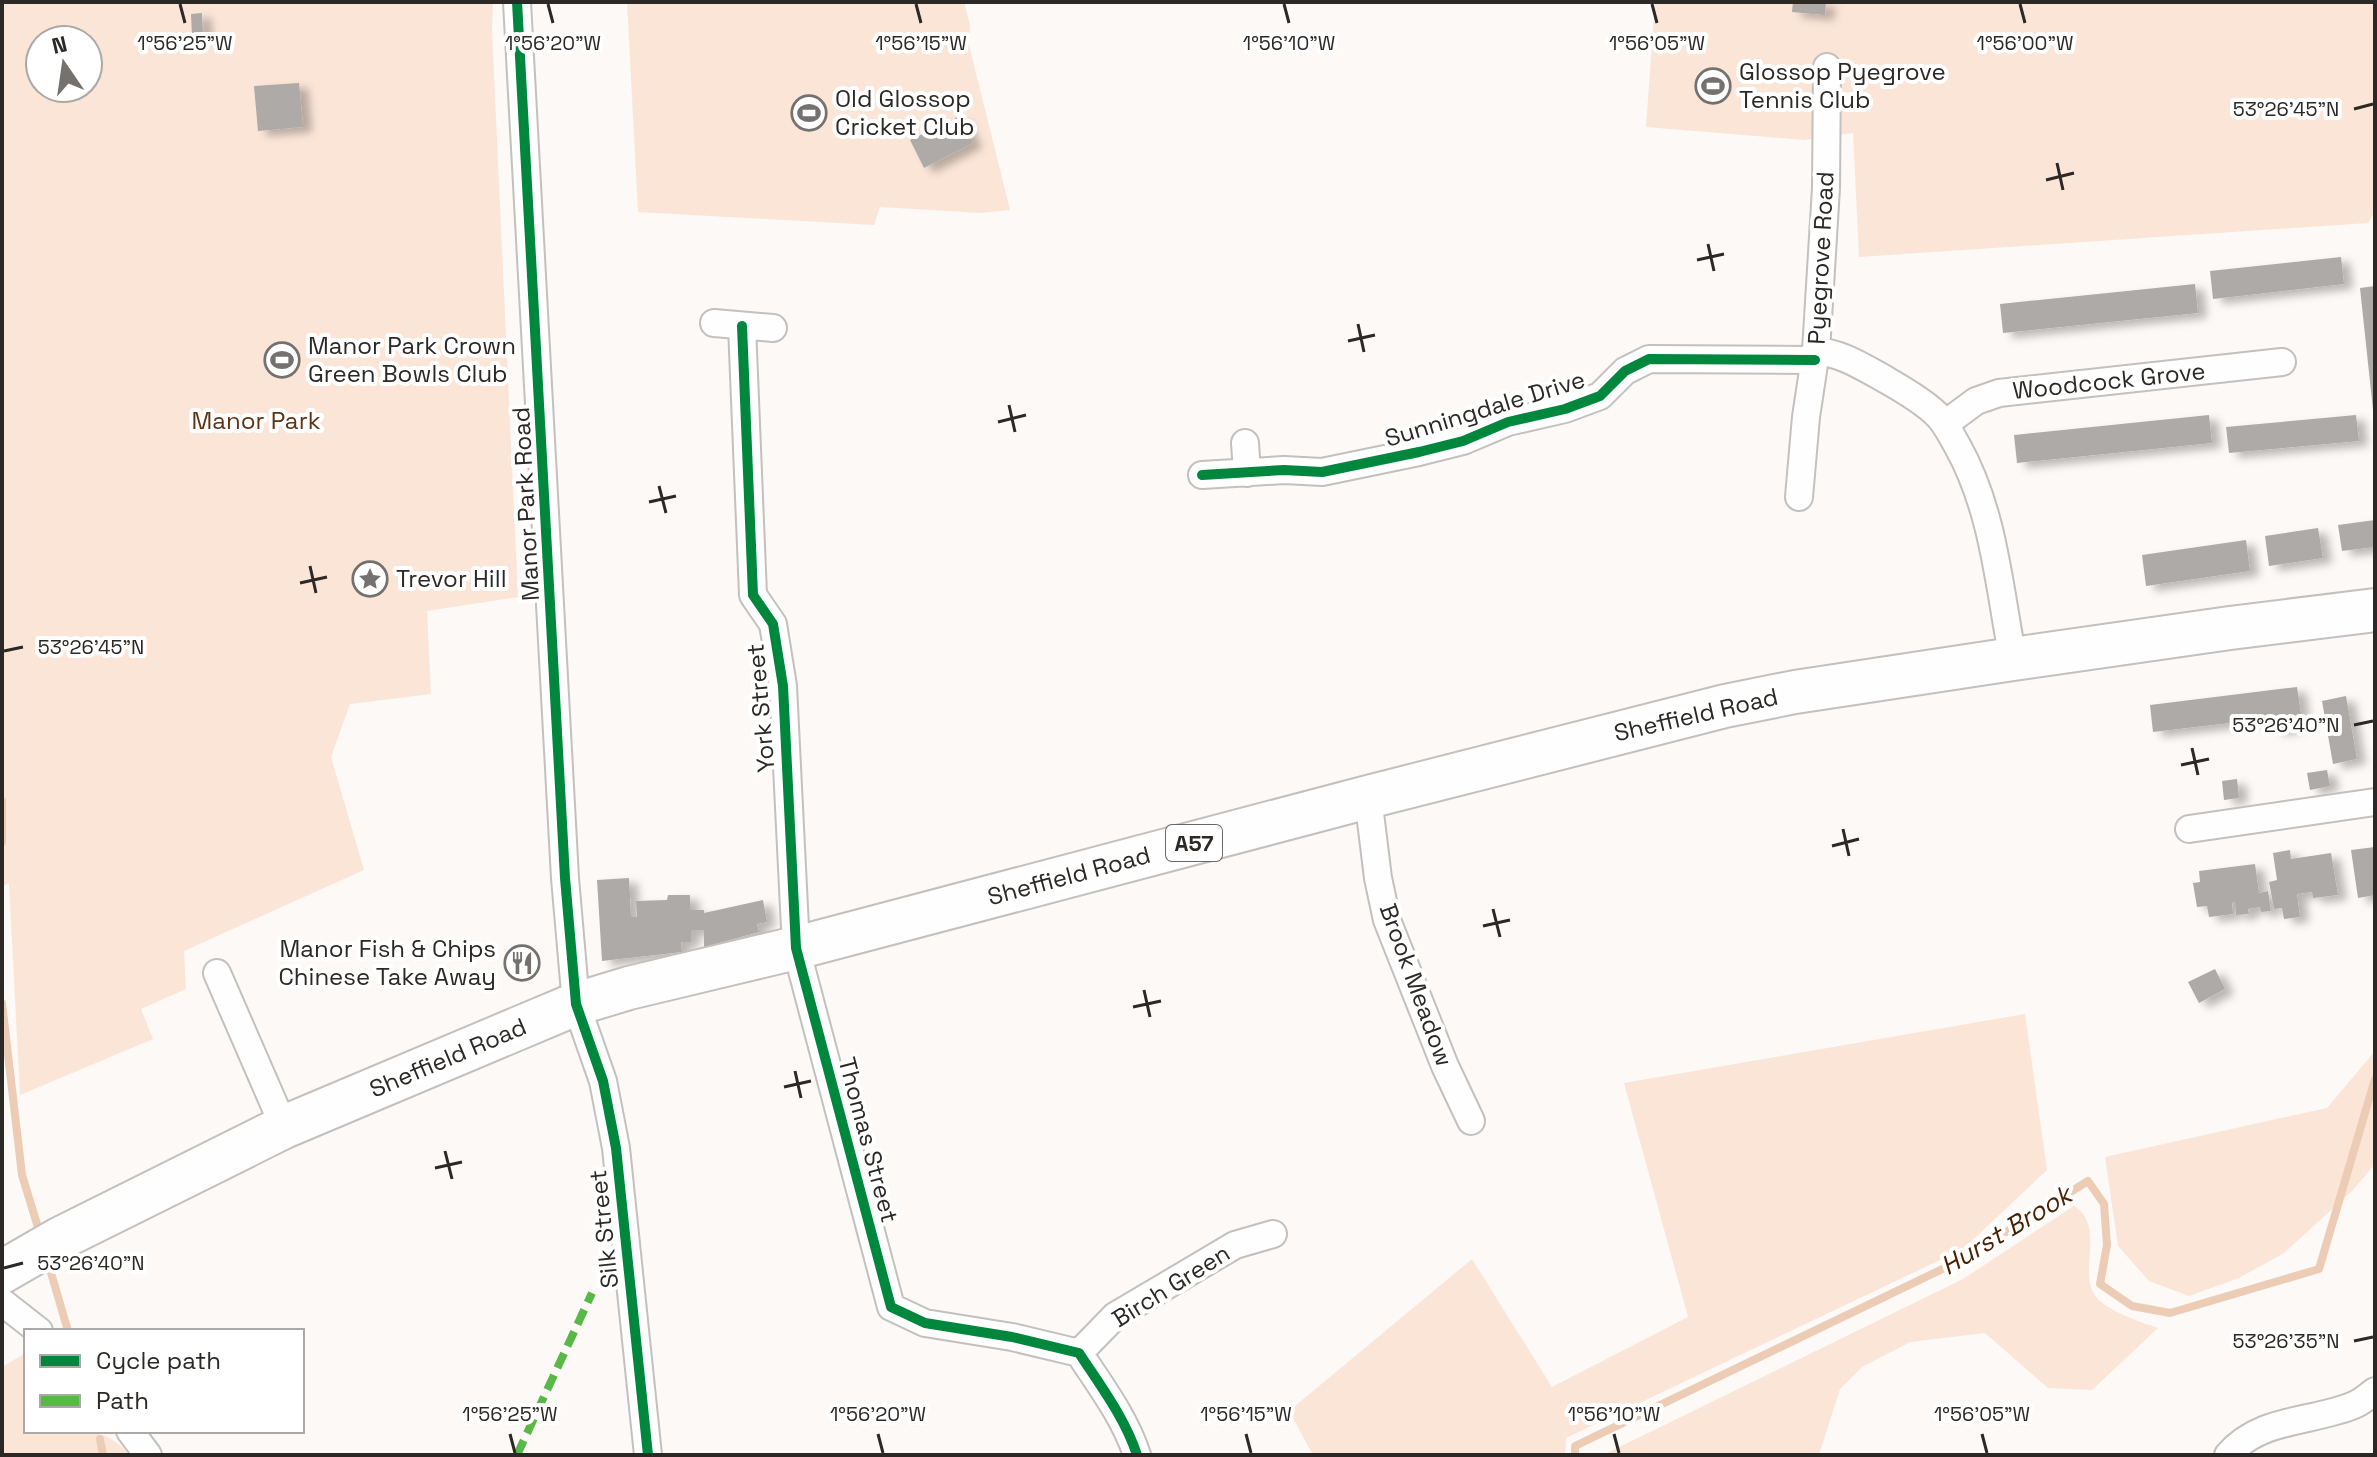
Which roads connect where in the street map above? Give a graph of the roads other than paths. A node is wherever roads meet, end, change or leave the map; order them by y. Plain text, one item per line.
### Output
1 (517, 2) edge
2 (1827, 67) dead end
3 (714, 323) dead end
4 (742, 326) junction
5 (773, 328) dead end
6 (1816, 355) junction
7 (2282, 362) dead end
8 (1945, 424) junction
9 (1245, 443) dead end
10 (1247, 473) junction
11 (1202, 475) dead end
12 (1799, 497) dead end
13 (2375, 610) edge
14 (2013, 659) junction
15 (1368, 797) junction
16 (2375, 802) edge
17 (2189, 829) dead end
18 (796, 948) junction
19 (217, 973) dead end
20 (576, 1004) junction
21 (1471, 1121) dead end
22 (284, 1127) junction
23 (1273, 1234) dead end
24 (31, 1255) edge
25 (2, 1302) edge
26 (36, 1329) edge
27 (1079, 1353) junction
28 (2375, 1391) edge
29 (132, 1433) edge
30 (148, 1455) edge
31 (648, 1455) edge
32 (1137, 1455) edge
33 (2228, 1455) edge

1 - 20 street, Manor Park Road
2 - 6 street, Pyegrove Road
3 - 4 street
4 - 5 street
4 - 18 street, York Street
6 - 8 street
6 - 10 street, Sunningdale Drive
6 - 12 street, Pyegrove Road
7 - 8 street, Woodcock Grove
8 - 14 street
9 - 10 street
10 - 11 street, Sunningdale Drive
13 - 14 main road, Sheffield Road / A57
14 - 15 main road, Sheffield Road / A57
15 - 18 main road, Sheffield Road / A57
15 - 21 street, Brook Meadow
16 - 17 street
18 - 20 main road, Sheffield Road / A57
18 - 27 street, Thomas Street
19 - 22 street
20 - 22 main road, Sheffield Road / A57
20 - 31 street, Silk Street
22 - 24 main road, Sheffield Road / A57
23 - 27 street, Birch Green
25 - 26 street
27 - 32 street
28 - 33 street
29 - 30 street

